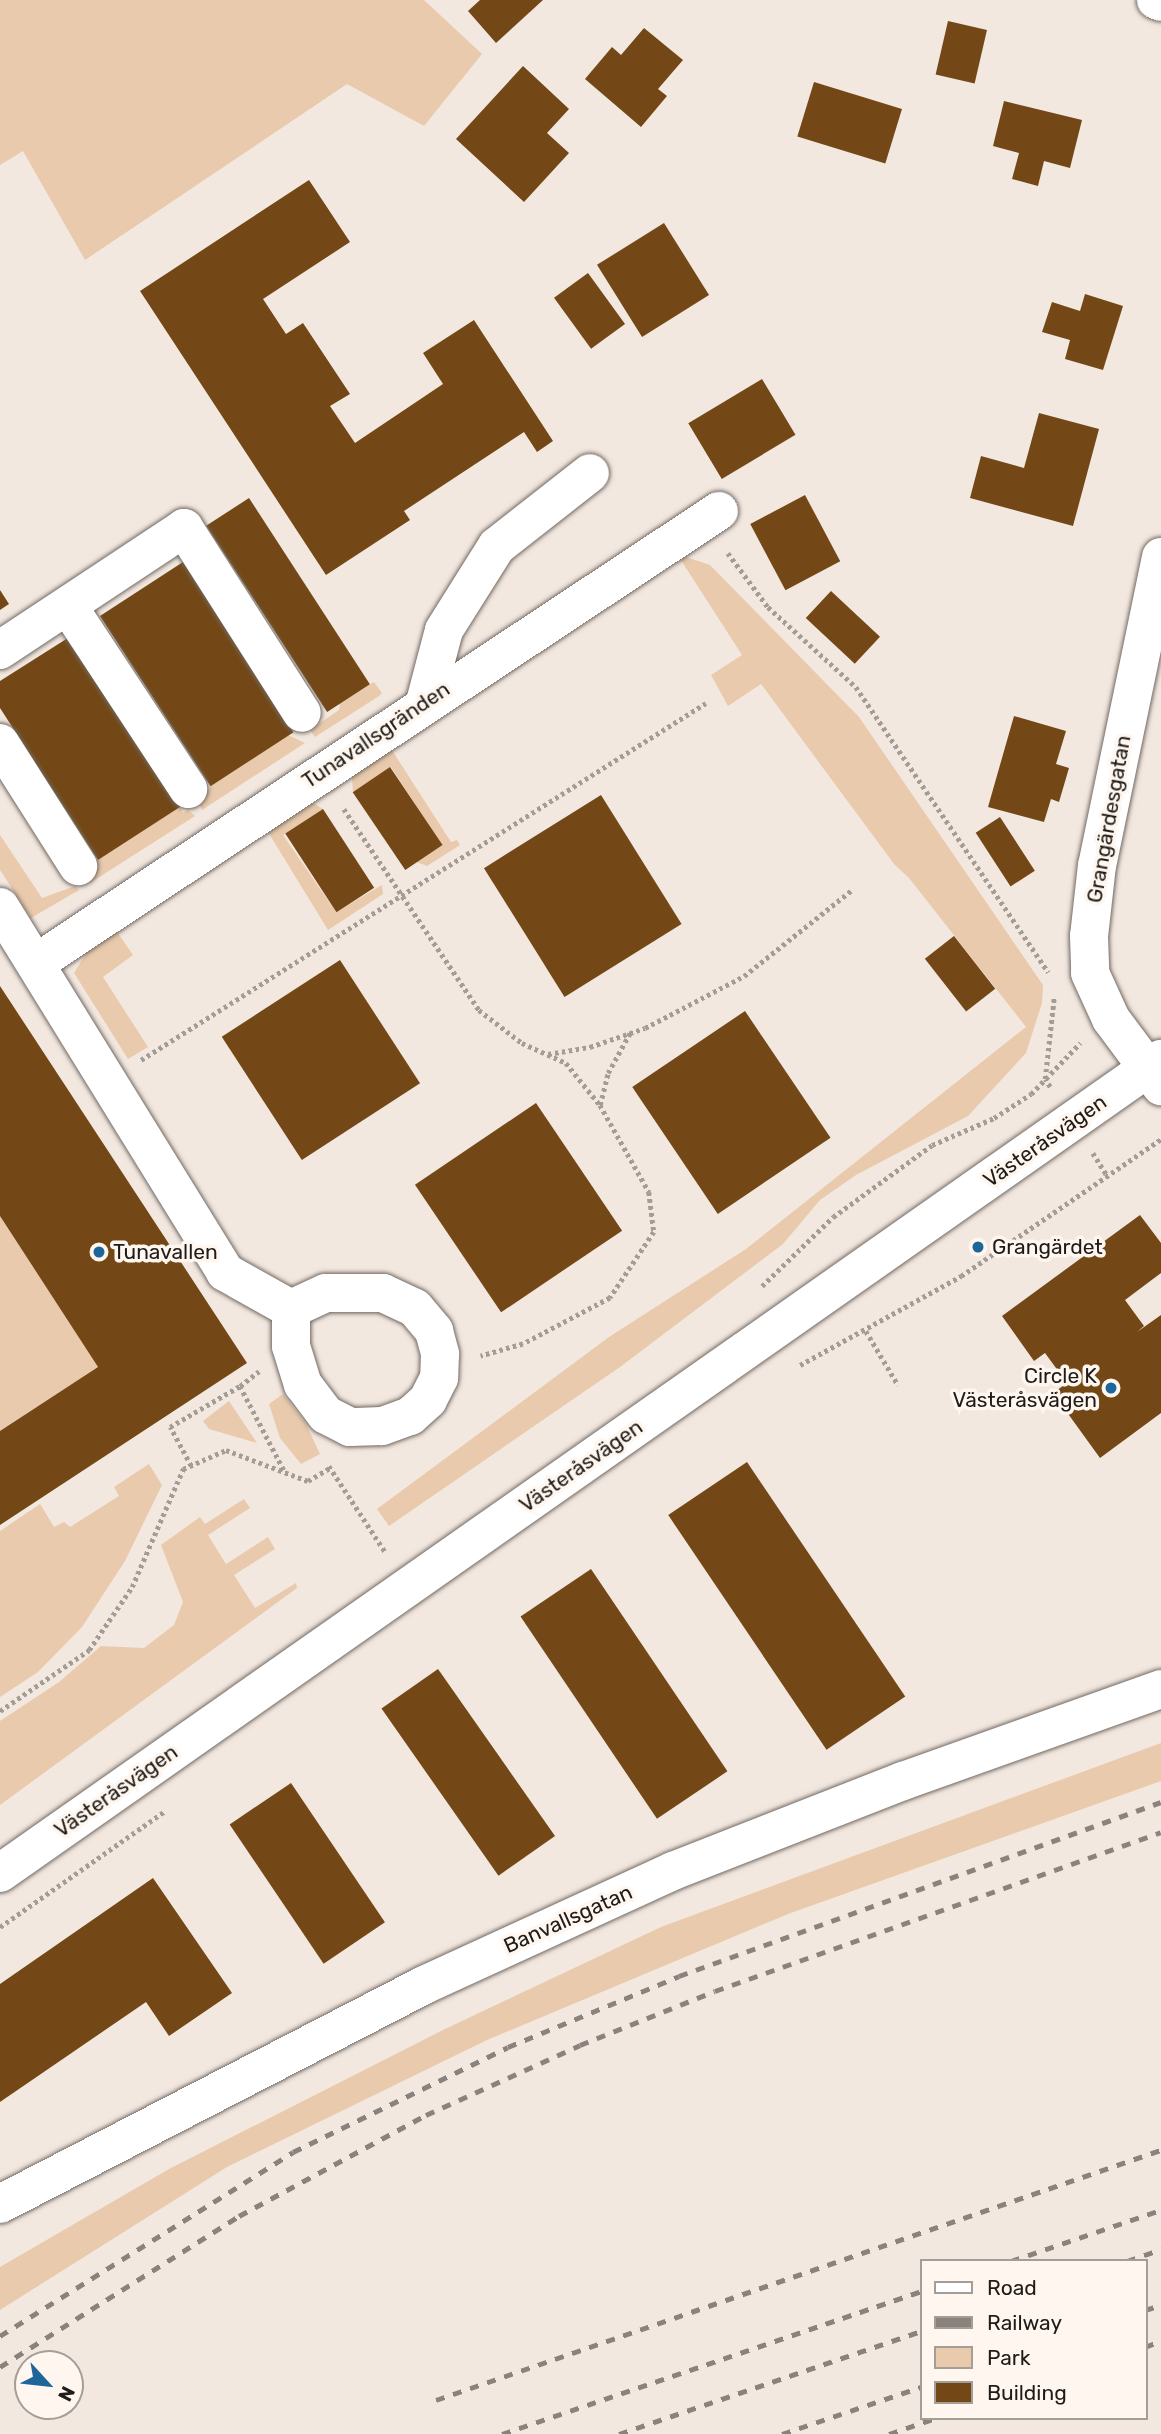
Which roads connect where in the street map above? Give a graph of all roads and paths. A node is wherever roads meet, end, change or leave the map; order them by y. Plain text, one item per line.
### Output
1 (590, 473) dead end
2 (713, 515) joint
3 (1161, 557) edge
4 (68, 606) junction
5 (0, 650) edge
6 (425, 702) junction
7 (706, 703) dead end
8 (302, 713) dead end
9 (0, 743) edge
10 (320, 772) junction
11 (188, 789) dead end
12 (78, 866) dead end
13 (853, 889) dead end
14 (398, 894) junction
15 (0, 907) edge
16 (36, 963) junction
17 (1051, 977) dead end
18 (1054, 986) dead end
19 (1111, 1019) junction
20 (630, 1033) junction
21 (547, 1055) junction
22 (1156, 1071) edge
23 (1045, 1079) junction
24 (108, 1081) junction
25 (600, 1105) junction
26 (1073, 1121) junction
27 (1161, 1139) edge
28 (1107, 1175) junction
29 (761, 1287) dead end
30 (291, 1309) junction
31 (866, 1331) junction
32 (439, 1367) junction
33 (790, 1371) dead end
34 (898, 1385) dead end
35 (326, 1415) junction
36 (191, 1466) junction
37 (330, 1468) junction
38 (285, 1472) junction
39 (397, 1545) dead end
40 (386, 1553) junction
41 (374, 1561) dead end
42 (1161, 1689) edge
43 (0, 1711) edge
44 (169, 1808) dead end
45 (0, 1873) edge
46 (0, 1927) edge
47 (0, 2204) edge

1 - 6 street
2 - 6 street, Tunavallsgränden
2 - 17 path
3 - 19 street, Grangärdesgatan
4 - 5 street
4 - 8 street
4 - 11 street
6 - 10 street, Tunavallsgränden
7 - 14 path
9 - 12 street
10 - 14 path
10 - 16 street, Tunavallsgränden
13 - 20 path
14 - 21 path
14 - 24 path
15 - 16 street
16 - 24 street
18 - 23 path
19 - 22 street, Grangärdesgatan
19 - 23 path
20 - 21 path
20 - 25 path
21 - 25 path
22 - 26 street, Västeråsvägen
23 - 26 path
23 - 29 path
24 - 30 street
25 - 32 path
26 - 28 path
26 - 45 street, Västeråsvägen
27 - 28 path
28 - 31 path
30 - 32 street
30 - 35 street
31 - 33 path
31 - 34 path
32 - 35 street
35 - 37 path
36 - 38 path
36 - 38 path
36 - 43 path
37 - 38 path
37 - 40 path
39 - 40 path
40 - 41 path
42 - 47 street, Banvallsgatan
44 - 46 path

